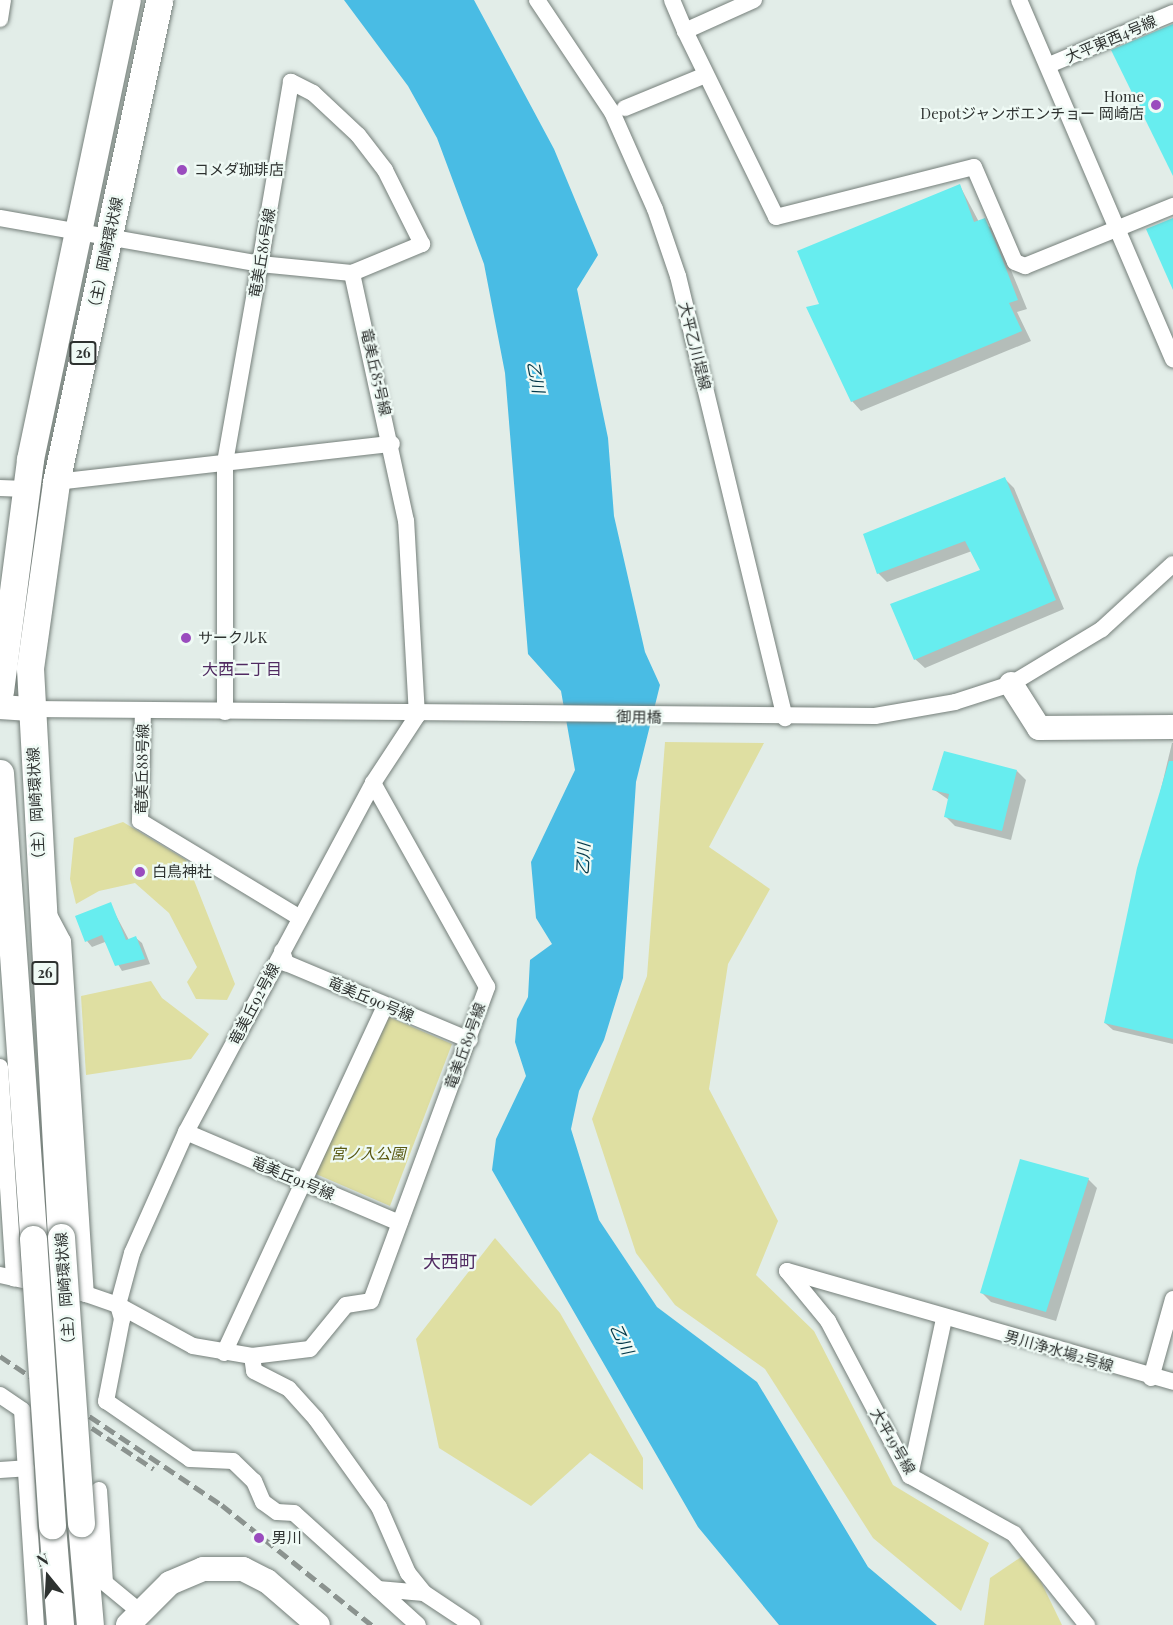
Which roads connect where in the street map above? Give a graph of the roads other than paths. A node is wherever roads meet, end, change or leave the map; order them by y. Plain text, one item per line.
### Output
1 (3, 0) edge
2 (127, 0) edge
3 (159, 0) edge
4 (537, 0) edge
5 (672, 0) edge
6 (754, 0) edge
7 (1019, 0) edge
8 (1173, 13) edge
9 (0, 19) edge
10 (685, 31) junction
11 (1049, 65) junction
12 (703, 76) junction
13 (624, 108) dead end
14 (1173, 206) edge
15 (0, 218) edge
16 (1117, 229) junction
17 (82, 232) junction
18 (109, 236) junction
19 (260, 264) junction
20 (352, 273) junction
21 (1173, 359) edge
22 (392, 444) junction
23 (225, 462) junction
24 (56, 482) junction
25 (13, 489) edge
26 (1173, 564) edge
27 (1011, 684) junction
28 (0, 691) edge
29 (0, 707) edge
30 (30, 709) junction
31 (143, 711) junction
32 (225, 712) junction
33 (417, 716) junction
34 (785, 718) junction
35 (1173, 727) edge
36 (0, 772) edge
37 (373, 783) junction
38 (40, 898) junction
39 (5, 911) edge
40 (300, 918) junction
41 (282, 951) junction
42 (385, 1006) junction
43 (469, 1040) junction
44 (0, 1067) edge
45 (186, 1132) junction
46 (303, 1182) junction
47 (399, 1223) junction
48 (787, 1271) joint
49 (7, 1277) edge
50 (86, 1294) junction
51 (1173, 1299) edge
52 (118, 1305) junction
53 (944, 1319) junction
54 (224, 1353) junction
55 (252, 1356) junction
56 (1151, 1378) junction
57 (1173, 1382) edge
58 (0, 1395) edge
59 (26, 1468) junction
60 (0, 1470) edge
61 (910, 1476) junction
62 (99, 1490) dead end
63 (378, 1589) junction
64 (424, 1593) junction
65 (134, 1618) edge
66 (36, 1625) edge
67 (60, 1625) edge
68 (90, 1625) edge
69 (318, 1625) edge
70 (418, 1625) edge
71 (472, 1625) edge
72 (1087, 1625) edge

1 - 9 street
2 - 17 main road, （主）岡崎環状線 / 26
3 - 18 main road, （主）岡崎環状線 / 26
4 - 34 street, 大平乙川堤線
5 - 10 street
6 - 10 street
7 - 11 street
8 - 11 street, 大平東西4号線
10 - 12 street
11 - 16 street
12 - 13 street
12 - 16 street
14 - 16 street
15 - 17 street
16 - 21 street
17 - 18 street
17 - 25 main road, （主）岡崎環状線 / 26
18 - 19 street
18 - 24 main road, （主）岡崎環状線 / 26
19 - 20 street
19 - 20 street, 竜美丘86号線
19 - 23 street, 竜美丘86号線
20 - 22 street, 竜美丘85号線
22 - 23 street
22 - 33 street, 竜美丘85号線
23 - 24 street
23 - 32 street, 竜美丘86号線
24 - 30 main road, （主）岡崎環状線 / 26
25 - 28 main road, （主）岡崎環状線 / 26
26 - 27 street, 御用橋
27 - 34 street, 御用橋
27 - 35 street
29 - 30 street
30 - 31 street, 御用橋
30 - 38 main road, （主）岡崎環状線 / 26
31 - 32 street, 御用橋
31 - 40 street, 竜美丘88号線
32 - 33 street, 御用橋
33 - 34 street, 御用橋
33 - 37 street, 竜美丘92号線
36 - 39 main road, （主）岡崎環状線 / 26
37 - 40 street, 竜美丘92号線
37 - 43 street, 竜美丘89号線
38 - 50 street
38 - 68 main road, （主）岡崎環状線 / 26, bridge
39 - 67 main road, （主）岡崎環状線 / 26, bridge
40 - 41 street, 竜美丘92号線
41 - 42 street, 竜美丘90号線
41 - 45 street, 竜美丘92号線
42 - 43 street, 竜美丘90号線
42 - 46 street
43 - 47 street, 竜美丘89号線
44 - 49 street
45 - 46 street, 竜美丘91号線
45 - 52 street, 竜美丘92号線
46 - 47 street, 竜美丘91号線
46 - 54 street
47 - 55 street, 竜美丘89号線
48 - 53 street, 男川浄水場2号線
48 - 61 street, 大平19号線
49 - 50 street
50 - 52 street
51 - 56 street
52 - 54 street
52 - 63 street, 竜美丘92号線
53 - 56 street, 男川浄水場2号線
53 - 61 street
54 - 55 street
55 - 64 street
56 - 57 street, 男川浄水場2号線
58 - 59 street
59 - 60 street
59 - 66 street
61 - 72 street, 大平19号線
62 - 65 street
63 - 64 street
63 - 70 street
64 - 71 street
65 - 69 street

